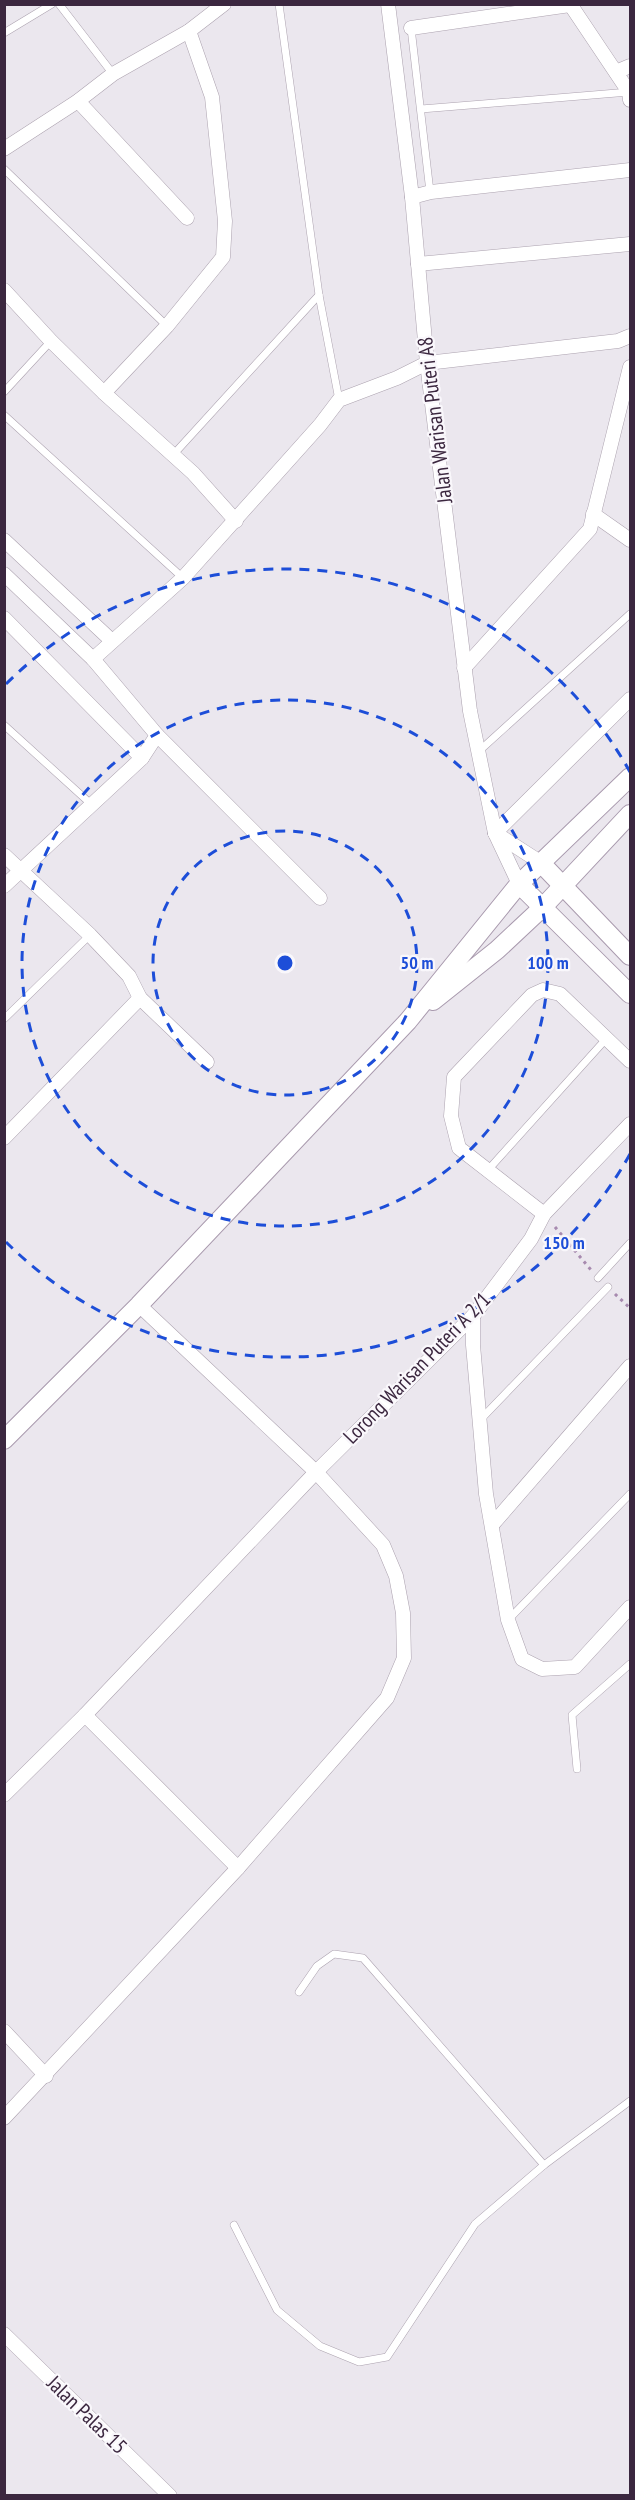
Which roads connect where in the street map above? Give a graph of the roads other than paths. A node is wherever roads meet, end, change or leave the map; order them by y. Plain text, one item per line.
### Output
1 (52, 4) edge
2 (59, 4) edge
3 (224, 4) edge
4 (279, 4) edge
5 (388, 4) edge
6 (570, 5) edge
7 (411, 28) joint
8 (189, 31) junction
9 (4, 33) edge
10 (630, 66) edge
11 (616, 72) junction
12 (113, 74) junction
13 (630, 96) edge
14 (78, 101) junction
15 (421, 109) junction
16 (4, 149) edge
17 (4, 169) edge
18 (630, 170) edge
19 (430, 192) junction
20 (412, 197) junction
21 (187, 218) dead end
22 (630, 244) edge
23 (418, 264) junction
24 (4, 290) edge
25 (319, 295) junction
26 (167, 326) junction
27 (630, 336) edge
28 (51, 341) junction
29 (427, 363) junction
30 (630, 367) edge
31 (4, 393) edge
32 (104, 393) junction
33 (627, 395) edge
34 (339, 400) junction
35 (4, 415) edge
36 (173, 455) junction
37 (593, 514) junction
38 (236, 520) junction
39 (4, 540) edge
40 (630, 540) edge
41 (4, 574) edge
42 (183, 578) junction
43 (630, 614) edge
44 (4, 618) edge
45 (112, 641) junction
46 (93, 659) junction
47 (464, 668) junction
48 (630, 699) edge
49 (4, 725) edge
50 (158, 735) junction
51 (478, 752) junction
52 (142, 758) junction
53 (630, 777) edge
54 (91, 804) junction
55 (630, 814) edge
56 (495, 832) junction
57 (4, 855) edge
58 (540, 862) junction
59 (20, 870) junction
60 (519, 884) junction
61 (563, 885) junction
62 (4, 886) edge
63 (320, 898) dead end
64 (543, 907) junction
65 (90, 935) junction
66 (630, 956) edge
67 (630, 994) edge
68 (140, 998) junction
69 (4, 1019) edge
70 (408, 1021) junction
71 (606, 1039) junction
72 (630, 1061) edge
73 (207, 1062) dead end
74 (630, 1124) edge
75 (4, 1138) edge
76 (488, 1170) junction
77 (544, 1214) junction
78 (630, 1243) edge
79 (598, 1278) road end
80 (608, 1287) road end
81 (139, 1305) junction
82 (473, 1316) junction
83 (630, 1366) edge
84 (479, 1421) junction
85 (6, 1437) edge
86 (316, 1472) junction
87 (630, 1494) edge
88 (492, 1525) junction
89 (630, 1607) edge
90 (508, 1620) junction
91 (630, 1664) edge
92 (85, 1715) junction
93 (577, 1768) dead end
94 (4, 1796) edge
95 (238, 1868) junction
96 (298, 1992) dead end
97 (4, 2031) edge
98 (46, 2076) junction
99 (630, 2101) edge
100 (4, 2118) edge
101 (544, 2165) junction
102 (234, 2225) dead end
103 (4, 2334) edge
104 (170, 2496) edge

1 - 9 lane
2 - 12 lane
3 - 8 street
4 - 25 lane
5 - 20 street, Jalan Warisan Puteri A8
6 - 7 street
6 - 11 street
7 - 15 lane
8 - 12 street
8 - 26 street
10 - 11 street
11 - 13 street
12 - 14 street
13 - 15 lane
14 - 16 street
14 - 21 street
15 - 19 lane
17 - 26 lane
18 - 19 street
19 - 20 street
20 - 23 street, Jalan Warisan Puteri A8
22 - 23 street
23 - 29 street, Jalan Warisan Puteri A8
24 - 28 street
25 - 34 lane
25 - 36 lane
26 - 32 street
27 - 29 street
28 - 31 lane
28 - 32 street
29 - 34 street
29 - 47 street, Jalan Warisan Puteri A8
30 - 33 street
32 - 36 street
33 - 37 street
34 - 38 street
35 - 42 lane
36 - 38 street
37 - 40 street
37 - 47 street
38 - 42 street
39 - 45 street
41 - 46 street
42 - 45 street
43 - 51 lane
44 - 52 street
45 - 46 street
46 - 50 street
47 - 51 street, Jalan Warisan Puteri A8
48 - 56 street
49 - 54 lane
50 - 52 street
50 - 63 street
51 - 56 street, Jalan Warisan Puteri A8
52 - 54 street
53 - 58 street
54 - 59 street
55 - 61 street
56 - 58 street
56 - 60 street, Jalan Warisan Puteri A8
57 - 59 street
58 - 60 street
58 - 61 street
59 - 62 street
59 - 65 street
60 - 64 street
60 - 70 street
61 - 64 street
61 - 66 street
64 - 67 street
64 - 70 street
65 - 68 street
65 - 69 lane
68 - 73 street
68 - 75 street
70 - 81 street
71 - 72 street
71 - 76 lane
71 - 76 street
74 - 77 street, Lorong Warisan Puteri A 2/1
76 - 77 street
77 - 82 street, Lorong Warisan Puteri A 2/1
78 - 79 lane
80 - 84 lane
81 - 85 street
81 - 86 street
82 - 84 street
82 - 86 street, Lorong Warisan Puteri A 2/1
83 - 88 street
84 - 88 street
86 - 92 street, Lorong Warisan Puteri A 2/1
86 - 95 street
87 - 90 lane
88 - 90 street
89 - 90 street
91 - 93 lane
92 - 94 street, Lorong Warisan Puteri A 2/1
92 - 95 street
95 - 98 street
96 - 101 lane
97 - 98 street
98 - 100 street
99 - 101 lane
101 - 102 lane
103 - 104 street, Jalan Palas 15

